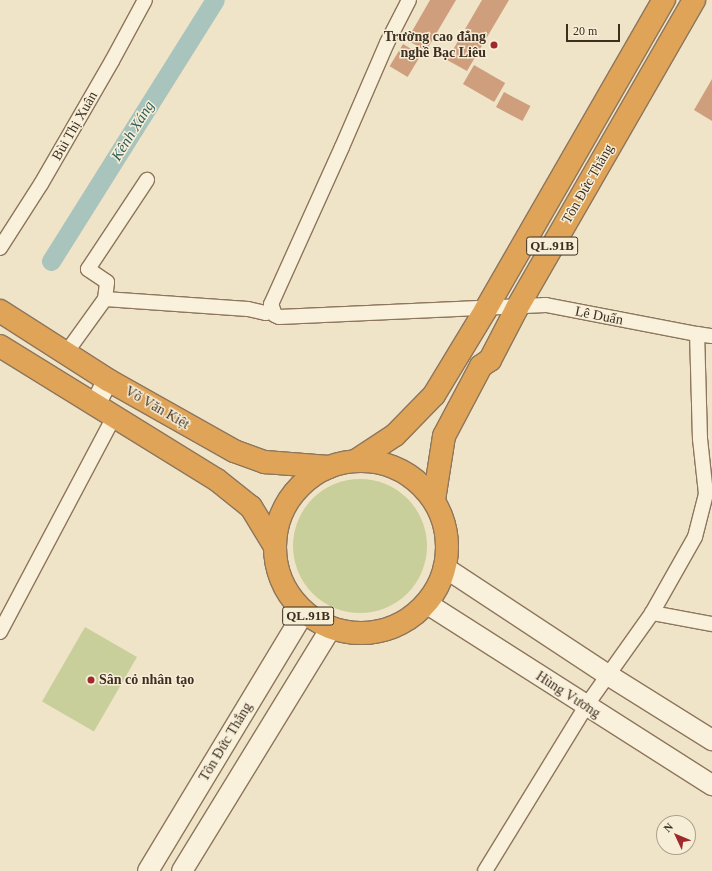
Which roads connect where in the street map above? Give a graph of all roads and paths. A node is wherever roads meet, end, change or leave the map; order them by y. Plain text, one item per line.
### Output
1 (145, 0) edge
2 (408, 0) edge
3 (664, 0) edge
4 (694, 0) edge
5 (147, 180) dead end
6 (0, 248) edge
7 (105, 299) junction
8 (517, 308) junction
9 (486, 309) junction
10 (272, 310) junction
11 (0, 311) edge
12 (697, 334) junction
13 (712, 336) edge
14 (0, 346) edge
15 (66, 353) junction
16 (108, 380) junction
17 (95, 405) junction
18 (114, 417) junction
19 (357, 460) junction
20 (329, 467) junction
21 (434, 500) junction
22 (274, 545) junction
23 (444, 567) junction
24 (426, 603) junction
25 (304, 612) junction
26 (652, 613) junction
27 (712, 624) edge
28 (331, 628) junction
29 (0, 632) edge
30 (608, 675) junction
31 (586, 706) junction
32 (712, 740) edge
33 (712, 785) edge
34 (148, 871) edge
35 (182, 871) edge
36 (485, 871) edge

1 - 6 street, Bùi Thị Xuân
2 - 10 street
3 - 9 highway, Tôn Đức Thắng / QL.91B
4 - 8 highway, Tôn Đức Thắng / QL.91B
5 - 7 street
7 - 10 street
7 - 15 street
8 - 9 street, Lê Duẩn
8 - 12 street, Lê Duẩn
8 - 21 highway, Tôn Đức Thắng / QL.91B
9 - 10 street, Lê Duẩn
9 - 19 highway, Tôn Đức Thắng / QL.91B
11 - 15 highway, Võ Văn Kiệt / QL.91B
12 - 13 street, Lê Duẩn
12 - 26 street
14 - 17 highway, QL.91B
15 - 16 highway, Võ Văn Kiệt / QL.91B
16 - 17 street
16 - 20 highway, Võ Văn Kiệt / QL.91B
17 - 18 highway, QL.91B
18 - 22 highway, QL.91B
18 - 29 street
19 - 20 highway, Tôn Đức Thắng / QL.91B
19 - 21 highway, Tôn Đức Thắng / QL.91B
20 - 22 highway, Tôn Đức Thắng / QL.91B
21 - 23 highway, Tôn Đức Thắng / QL.91B
22 - 25 highway, Tôn Đức Thắng / QL.91B
23 - 24 highway, Tôn Đức Thắng / QL.91B
23 - 30 street
24 - 28 highway, Tôn Đức Thắng / QL.91B
24 - 31 street, Hùng Vương
25 - 28 highway, Tôn Đức Thắng / QL.91B
25 - 34 street, Tôn Đức Thắng
26 - 27 street
26 - 30 street
28 - 35 street
30 - 31 street
30 - 32 street
31 - 33 street, Hùng Vương
31 - 36 street

